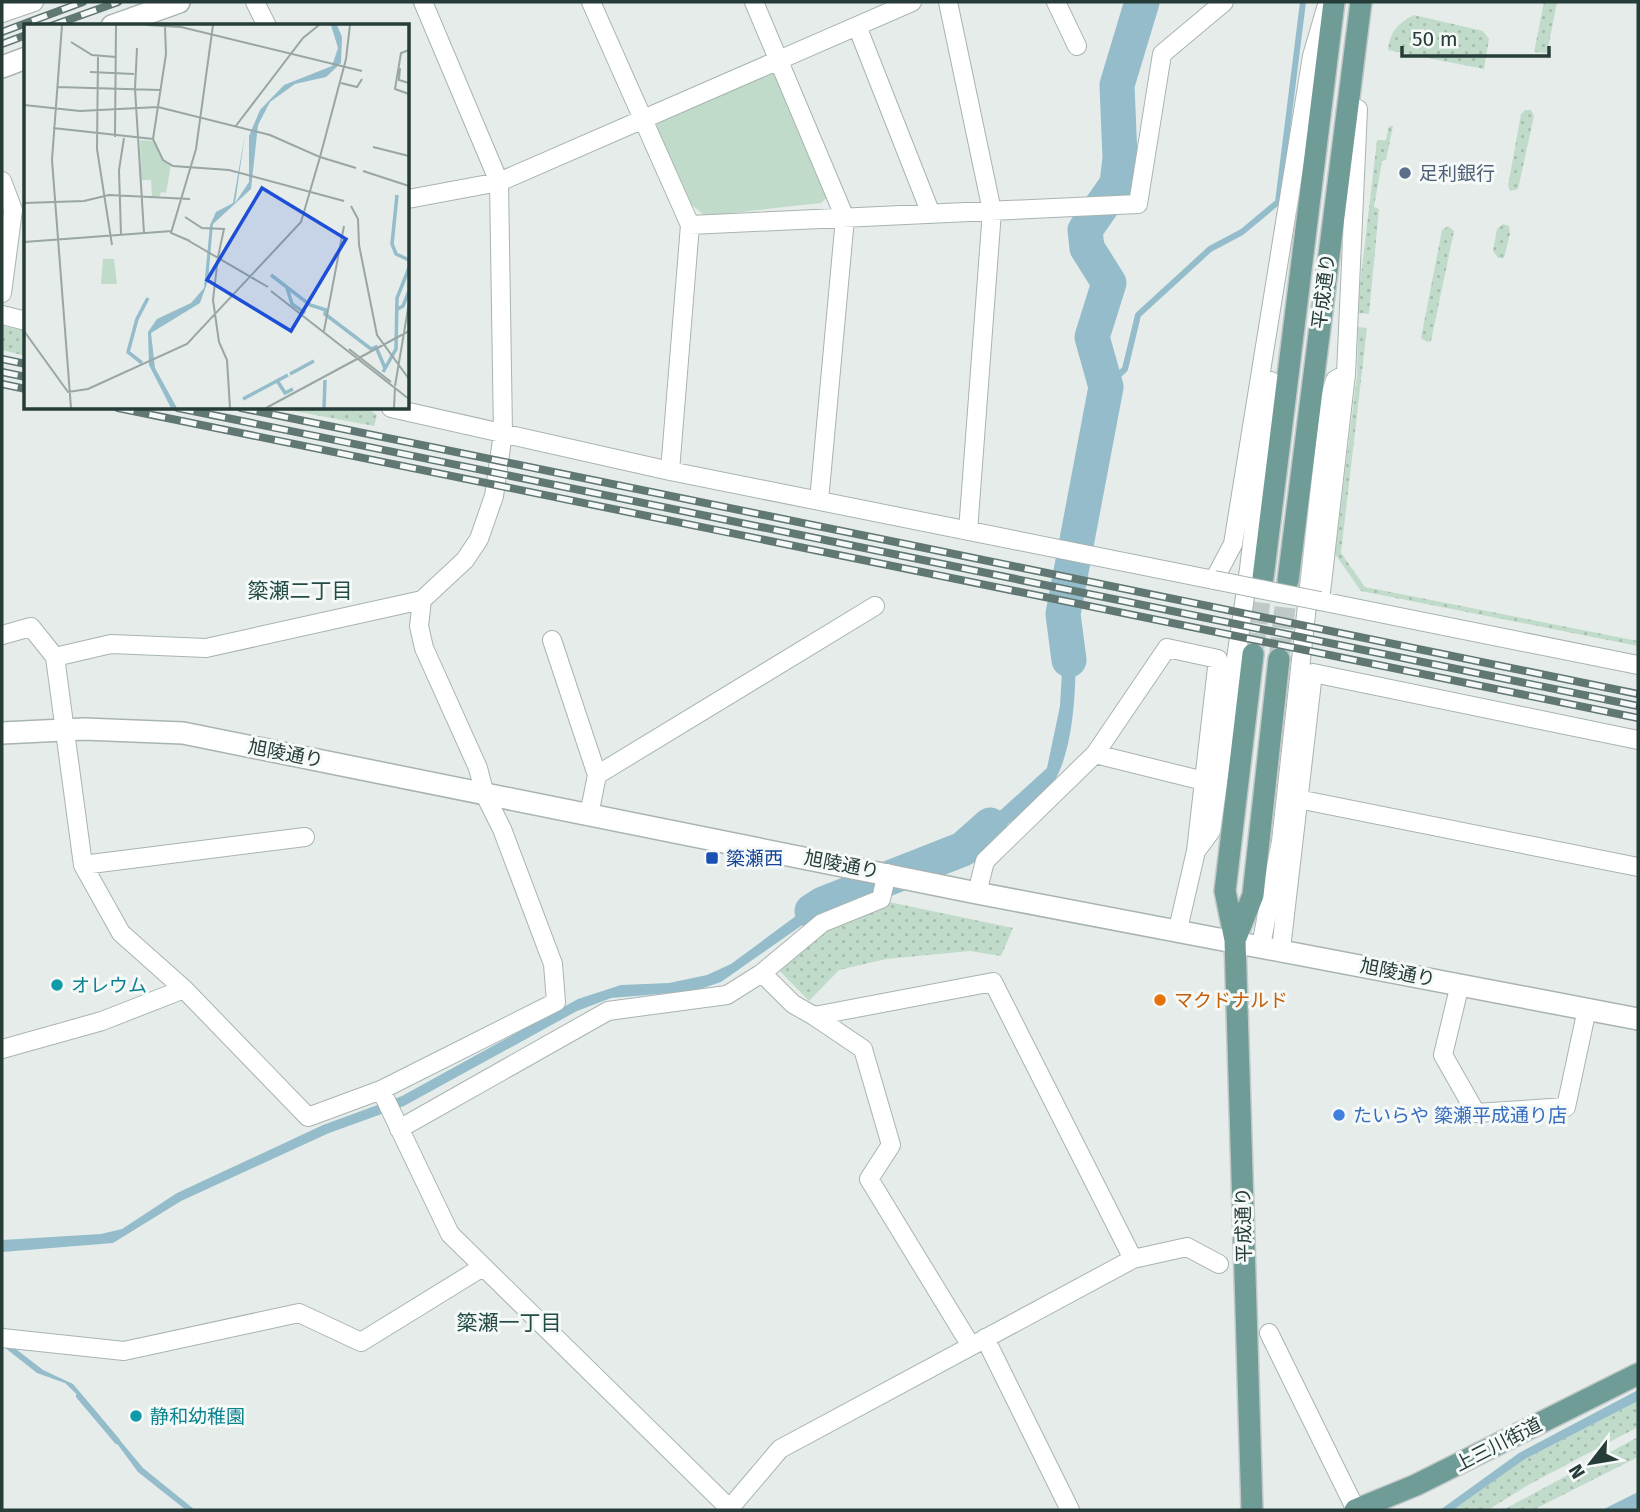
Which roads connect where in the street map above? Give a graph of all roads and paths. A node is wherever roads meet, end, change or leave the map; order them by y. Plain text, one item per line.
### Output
1 (178, 2) edge
2 (255, 2) edge
3 (423, 2) edge
4 (591, 2) edge
5 (754, 2) edge
6 (912, 2) edge
7 (948, 2) edge
8 (1056, 2) edge
9 (1224, 2) edge
10 (1331, 2) edge
11 (1361, 2) edge
12 (25, 3) edge
13 (2, 13) edge
14 (118, 24) edge
15 (266, 24) edge
16 (857, 26) junction
17 (1077, 46) dead end
18 (24, 59) edge
19 (778, 60) junction
20 (2, 67) edge
21 (643, 119) junction
22 (2, 181) edge
23 (499, 182) junction
24 (410, 199) edge
25 (20, 209) edge
26 (992, 211) junction
27 (930, 214) junction
28 (845, 218) junction
29 (690, 225) junction
30 (2, 293) edge
31 (2, 315) edge
32 (24, 320) edge
33 (1264, 358) junction
34 (1314, 362) junction
35 (1346, 374) junction
36 (400, 410) edge
37 (503, 433) junction
38 (670, 471) junction
39 (819, 501) junction
40 (968, 531) junction
41 (1263, 578) tunnel mouth
42 (1214, 580) junction
43 (1288, 582) tunnel mouth
44 (422, 600) junction
45 (1320, 601) junction
46 (875, 606) dead end
47 (2, 635) edge
48 (552, 640) dead end
49 (1253, 654) tunnel mouth
50 (55, 657) junction
51 (1279, 659) tunnel mouth
52 (1638, 665) edge
53 (62, 729) junction
54 (2, 733) edge
55 (1638, 740) edge
56 (1096, 754) junction
57 (597, 775) junction
58 (1204, 781) junction
59 (485, 795) junction
60 (1298, 799) junction
61 (589, 815) junction
62 (305, 837) dead end
63 (1196, 851) junction
64 (83, 865) junction
65 (1638, 867) edge
66 (887, 873) junction
67 (977, 893) junction
68 (1178, 929) junction
69 (1236, 940) junction
70 (1271, 947) junction
71 (762, 972) junction
72 (1460, 984) junction
73 (184, 989) junction
74 (1587, 1009) junction
75 (814, 1016) junction
76 (1638, 1019) edge
77 (2, 1049) edge
78 (381, 1090) junction
79 (398, 1129) junction
80 (1133, 1259) junction
81 (1219, 1264) dead end
82 (481, 1268) junction
83 (1269, 1333) dead end
84 (2, 1338) edge
85 (978, 1342) junction
86 (1638, 1374) edge
87 (731, 1509) edge
88 (1070, 1510) edge
89 (1252, 1510) edge
90 (1356, 1510) edge

1 - 14 street
2 - 15 street
3 - 23 street
4 - 21 street
5 - 19 street
6 - 16 street
7 - 26 street
8 - 17 street
9 - 26 street
10 - 33 street
10 - 41 main road, 平成通り
11 - 34 main road, 平成通り
12 - 13 street
16 - 19 street
16 - 27 street
18 - 20 street
19 - 21 street
19 - 28 street
21 - 23 street
21 - 29 street
22 - 25 street
23 - 24 street
23 - 37 street
25 - 30 street
26 - 27 street
26 - 40 street
27 - 28 street
28 - 29 street
28 - 39 street
29 - 38 street
31 - 32 street
33 - 42 street
33 - 63 street
34 - 35 street
34 - 43 main road, 平成通り
35 - 45 street
35 - 70 street
36 - 37 street
37 - 38 street
37 - 44 street
38 - 39 street
39 - 40 street
40 - 42 street
42 - 45 street, bridge
44 - 50 street
44 - 59 street
45 - 52 street
46 - 57 street
47 - 50 street
48 - 57 street
49 - 69 main road, 平成通り
50 - 53 street
51 - 69 main road, 平成通り
53 - 54 street, 旭陵通り
53 - 59 street, 旭陵通り
53 - 64 street
55 - 60 street
56 - 58 street
56 - 58 street
56 - 67 street
57 - 61 street
58 - 63 street
59 - 61 street, 旭陵通り
59 - 78 street
60 - 65 street
60 - 70 street
61 - 66 street, 旭陵通り
62 - 64 street
63 - 68 street
64 - 73 street
66 - 67 street, 旭陵通り
66 - 71 street
67 - 68 street, 旭陵通り
68 - 69 street, 旭陵通り
69 - 70 street, 旭陵通り
69 - 89 main road, 平成通り
70 - 72 street, 旭陵通り
71 - 75 street
71 - 79 street
72 - 74 street, 旭陵通り
72 - 74 street
73 - 77 street
73 - 78 street
74 - 76 street, 旭陵通り
75 - 80 street
75 - 85 street
78 - 79 street
79 - 82 street
80 - 81 street
80 - 85 street
82 - 84 street
82 - 87 street
83 - 90 street
85 - 87 street
85 - 88 street
86 - 90 main road, 上三川街道

